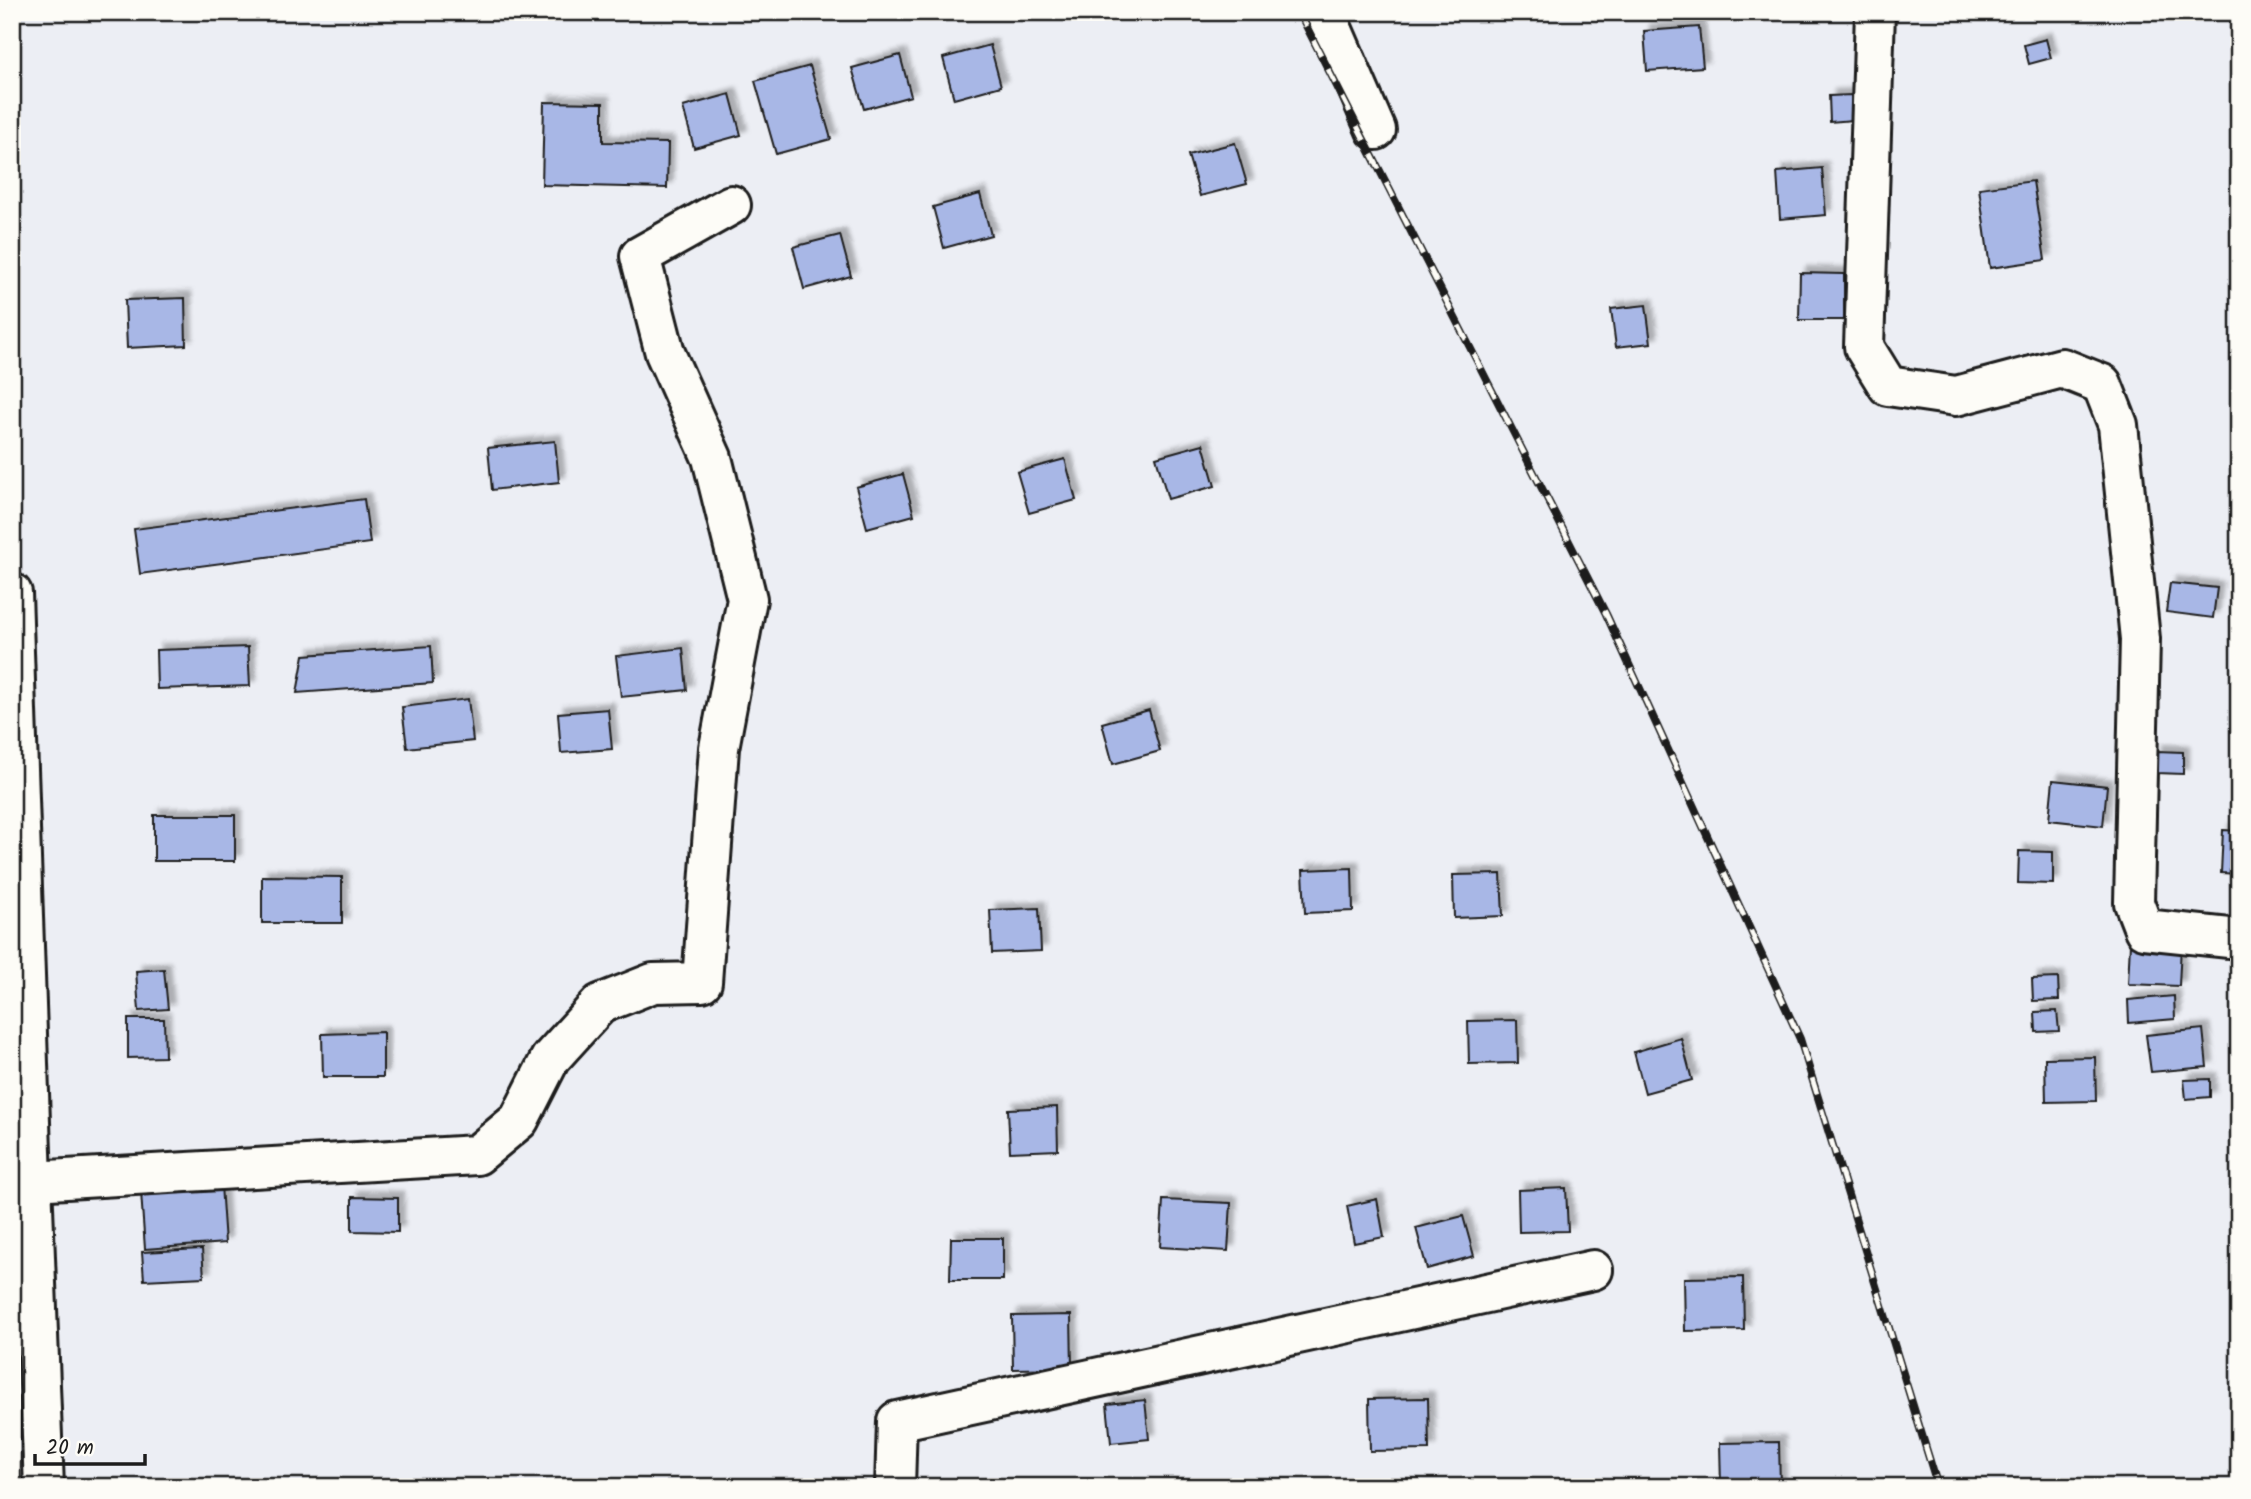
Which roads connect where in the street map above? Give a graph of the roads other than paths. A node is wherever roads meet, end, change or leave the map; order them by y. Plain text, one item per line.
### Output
1 (1325, 12) edge
2 (1875, 12) edge
3 (1376, 130) dead end
4 (731, 205) dead end
5 (12, 593) edge
6 (2239, 939) edge
7 (21, 1101) edge
8 (32, 1181) junction
9 (1593, 1270) dead end
10 (44, 1487) edge
11 (895, 1487) edge

1 - 3 main road
2 - 6 main road
4 - 8 main road
5 - 7 main road
7 - 8 main road
8 - 10 main road
9 - 11 main road

